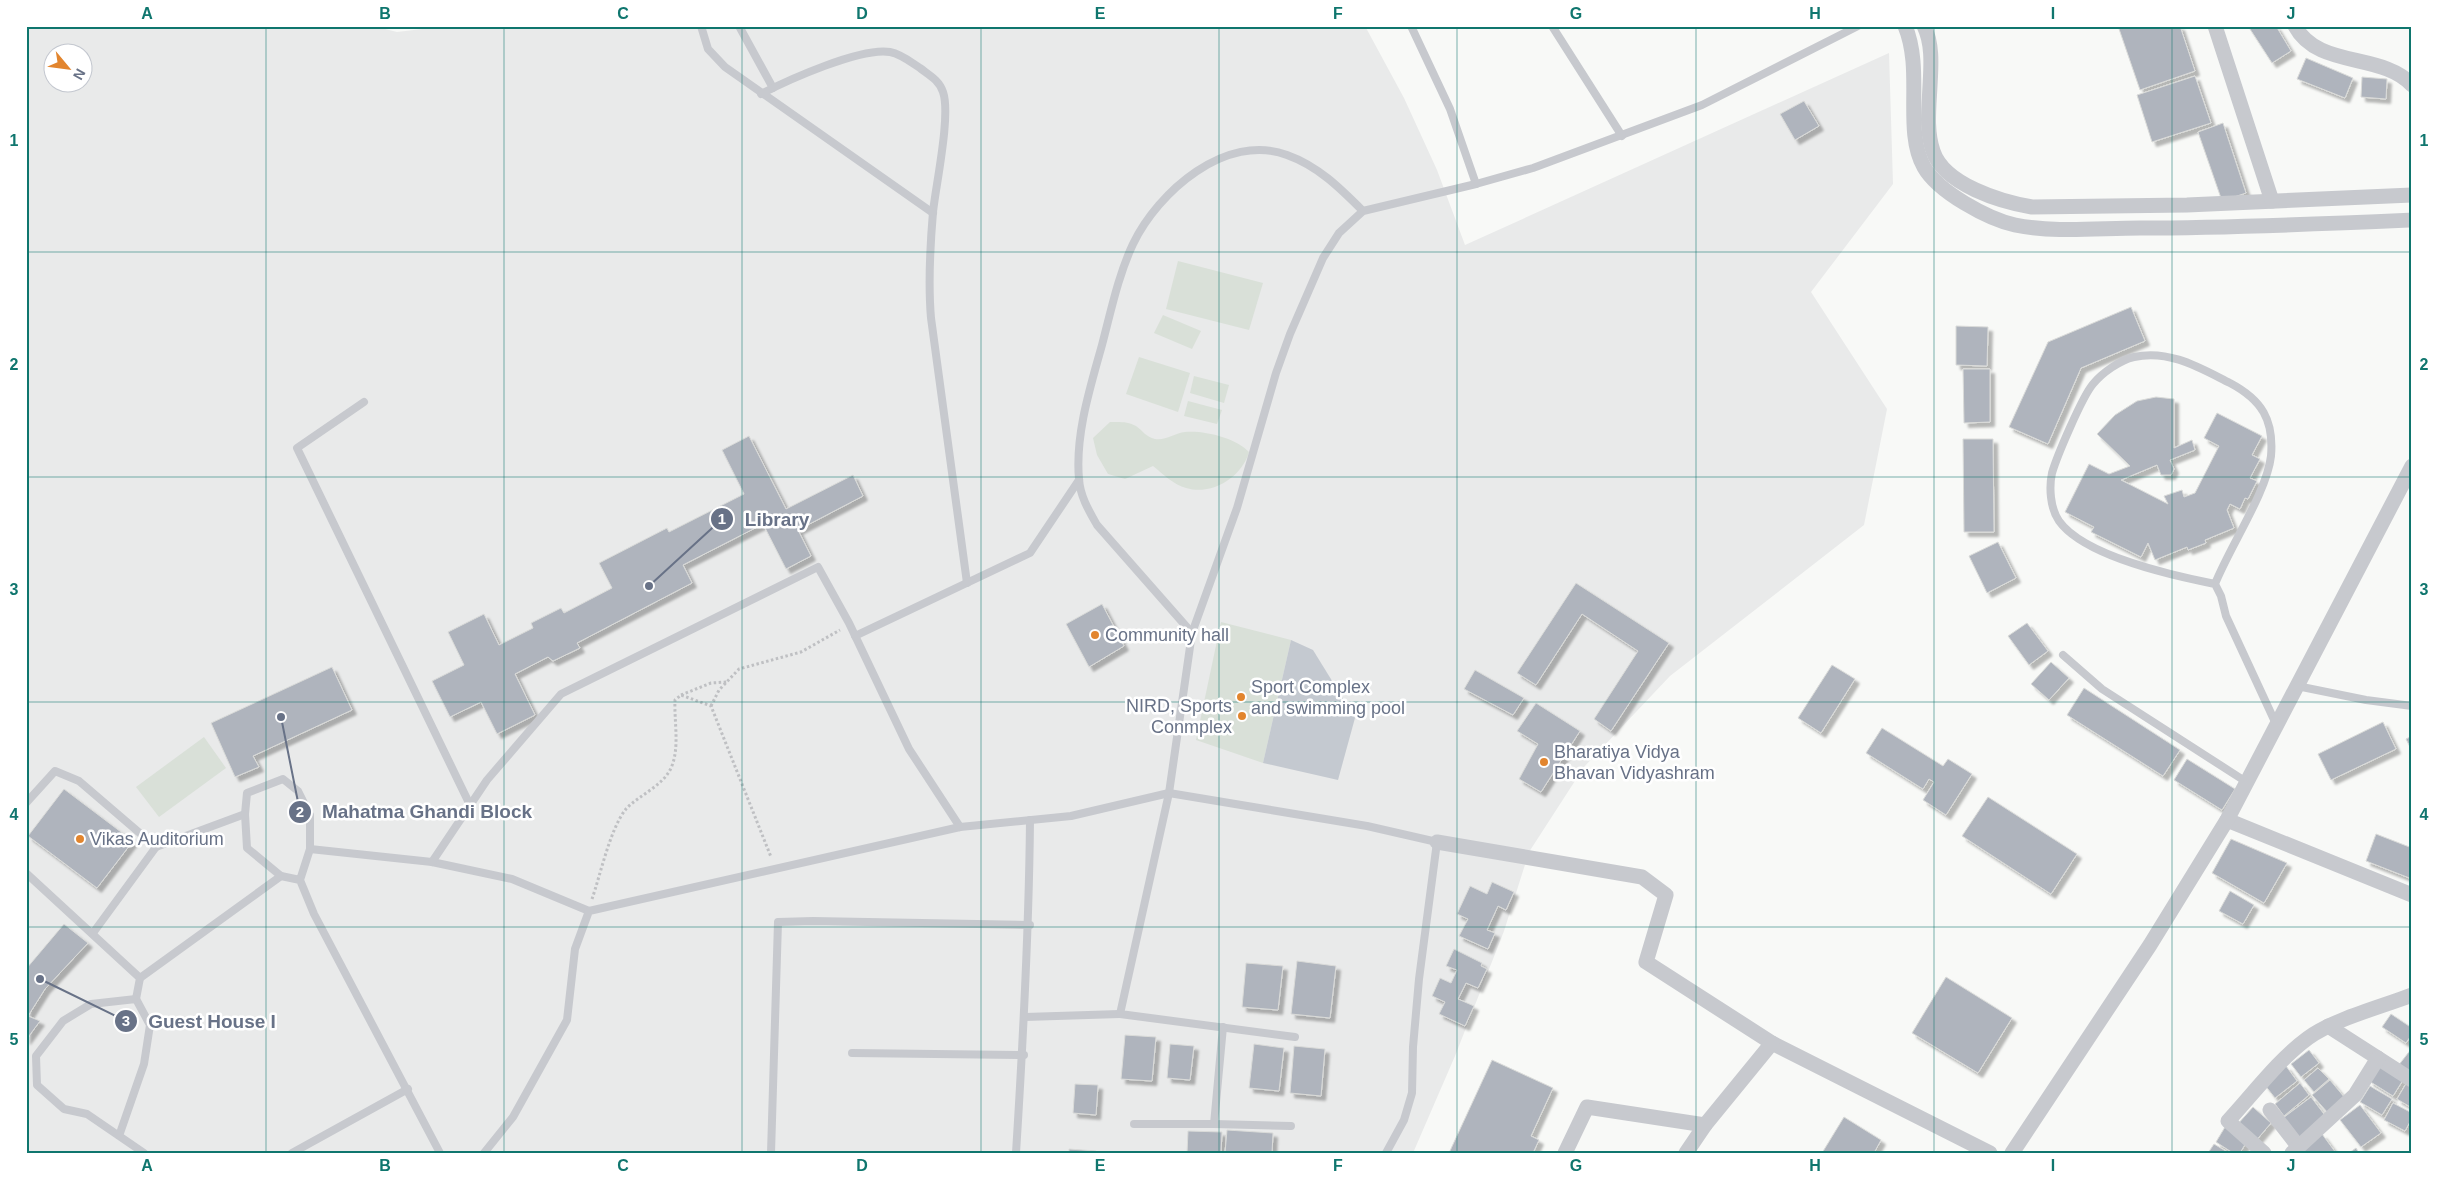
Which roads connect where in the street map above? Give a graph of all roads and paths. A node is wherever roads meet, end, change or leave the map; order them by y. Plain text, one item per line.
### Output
1 (701, 26) edge
2 (739, 26) edge
3 (1411, 26) edge
4 (1552, 26) edge
5 (1858, 26) edge
6 (1905, 26) edge
7 (1924, 26) edge
8 (2214, 26) edge
9 (2295, 26) edge
10 (2412, 85) edge
11 (774, 88) junction
12 (762, 94) junction
13 (1622, 136) junction
14 (1943, 167) junction
15 (1931, 177) junction
16 (1476, 184) junction
17 (2412, 195) edge
18 (2272, 201) junction
19 (1363, 211) junction
20 (933, 213) junction
21 (2412, 220) edge
22 (364, 402) dead end
23 (2412, 466) edge
24 (1079, 480) junction
25 (967, 582) junction
26 (2215, 584) junction
27 (849, 623) junction
28 (1192, 633) junction
29 (855, 636) junction
30 (2063, 655) dead end
31 (728, 682) junction
32 (2297, 686) junction
33 (681, 695) junction
34 (711, 706) junction
35 (2412, 706) edge
36 (2277, 726) junction
37 (2248, 783) junction
38 (1169, 793) junction
39 (26, 803) edge
40 (470, 805) junction
41 (245, 814) junction
42 (1030, 820) junction
43 (2227, 820) junction
44 (960, 827) junction
45 (1437, 842) junction
46 (156, 847) junction
47 (310, 849) junction
48 (432, 862) junction
49 (775, 867) junction
50 (26, 872) edge
51 (281, 876) junction
52 (300, 880) junction
53 (2412, 896) edge
54 (588, 911) junction
55 (1030, 925) junction
56 (93, 933) junction
57 (140, 978) junction
58 (2412, 995) edge
59 (136, 999) junction
60 (1120, 1014) junction
61 (1025, 1017) junction
62 (2328, 1026) junction
63 (1224, 1027) junction
64 (1295, 1037) dead end
65 (1772, 1043) junction
66 (852, 1053) dead end
67 (1024, 1055) junction
68 (2378, 1058) junction
69 (2412, 1080) edge
70 (408, 1089) junction
71 (2270, 1110) dead end
72 (1134, 1124) dead end
73 (1214, 1124) junction
74 (1705, 1125) junction
75 (1291, 1126) dead end
76 (119, 1136) junction
77 (2295, 1150) edge
78 (144, 1153) edge
79 (292, 1153) edge
80 (440, 1153) edge
81 (484, 1153) edge
82 (771, 1153) edge
83 (1016, 1153) edge
84 (1386, 1153) edge
85 (1565, 1153) edge
86 (1686, 1153) edge
87 (1990, 1153) edge
88 (2012, 1153) edge
89 (2264, 1153) edge

1 - 12 lane
2 - 11 lane
3 - 16 lane
4 - 13 lane
5 - 13 lane
6 - 15 street
7 - 14 street
8 - 18 street
9 - 10 street
11 - 12 lane
11 - 20 lane
12 - 20 lane
13 - 16 lane
14 - 15 street
14 - 18 street
15 - 21 street
16 - 19 lane
17 - 18 street
19 - 24 lane
19 - 28 lane
20 - 25 lane
22 - 40 lane
23 - 32 street
24 - 25 lane
24 - 28 lane
25 - 29 lane
26 - 26 lane
26 - 36 lane
27 - 29 lane
27 - 31 path
27 - 40 lane
28 - 38 lane
29 - 44 lane
30 - 37 lane
31 - 33 path
31 - 34 path
32 - 35 lane
32 - 36 street
33 - 34 path
33 - 54 path
34 - 49 path
36 - 37 street
37 - 43 street
38 - 42 lane
38 - 45 lane
38 - 60 lane
39 - 46 lane
40 - 48 lane
41 - 46 lane
41 - 47 lane
41 - 51 lane
42 - 44 lane
42 - 55 lane
43 - 53 street
43 - 88 street
44 - 49 lane
45 - 65 street
45 - 84 lane
46 - 56 lane
47 - 48 lane
47 - 52 lane
48 - 54 lane
49 - 54 lane
50 - 56 lane
51 - 52 lane
51 - 57 lane
52 - 70 lane
54 - 81 lane
55 - 61 lane
55 - 82 lane
56 - 57 lane
57 - 59 lane
58 - 62 street
59 - 76 lane
59 - 76 lane
60 - 61 lane
60 - 63 lane
61 - 67 lane
62 - 68 street
62 - 89 street
63 - 64 lane
63 - 73 lane
65 - 74 street
65 - 87 street
66 - 67 lane
67 - 83 lane
68 - 69 street
68 - 77 street
70 - 79 lane
70 - 80 lane
71 - 77 street
72 - 73 lane
73 - 75 lane
74 - 85 street
74 - 86 street
76 - 78 lane

